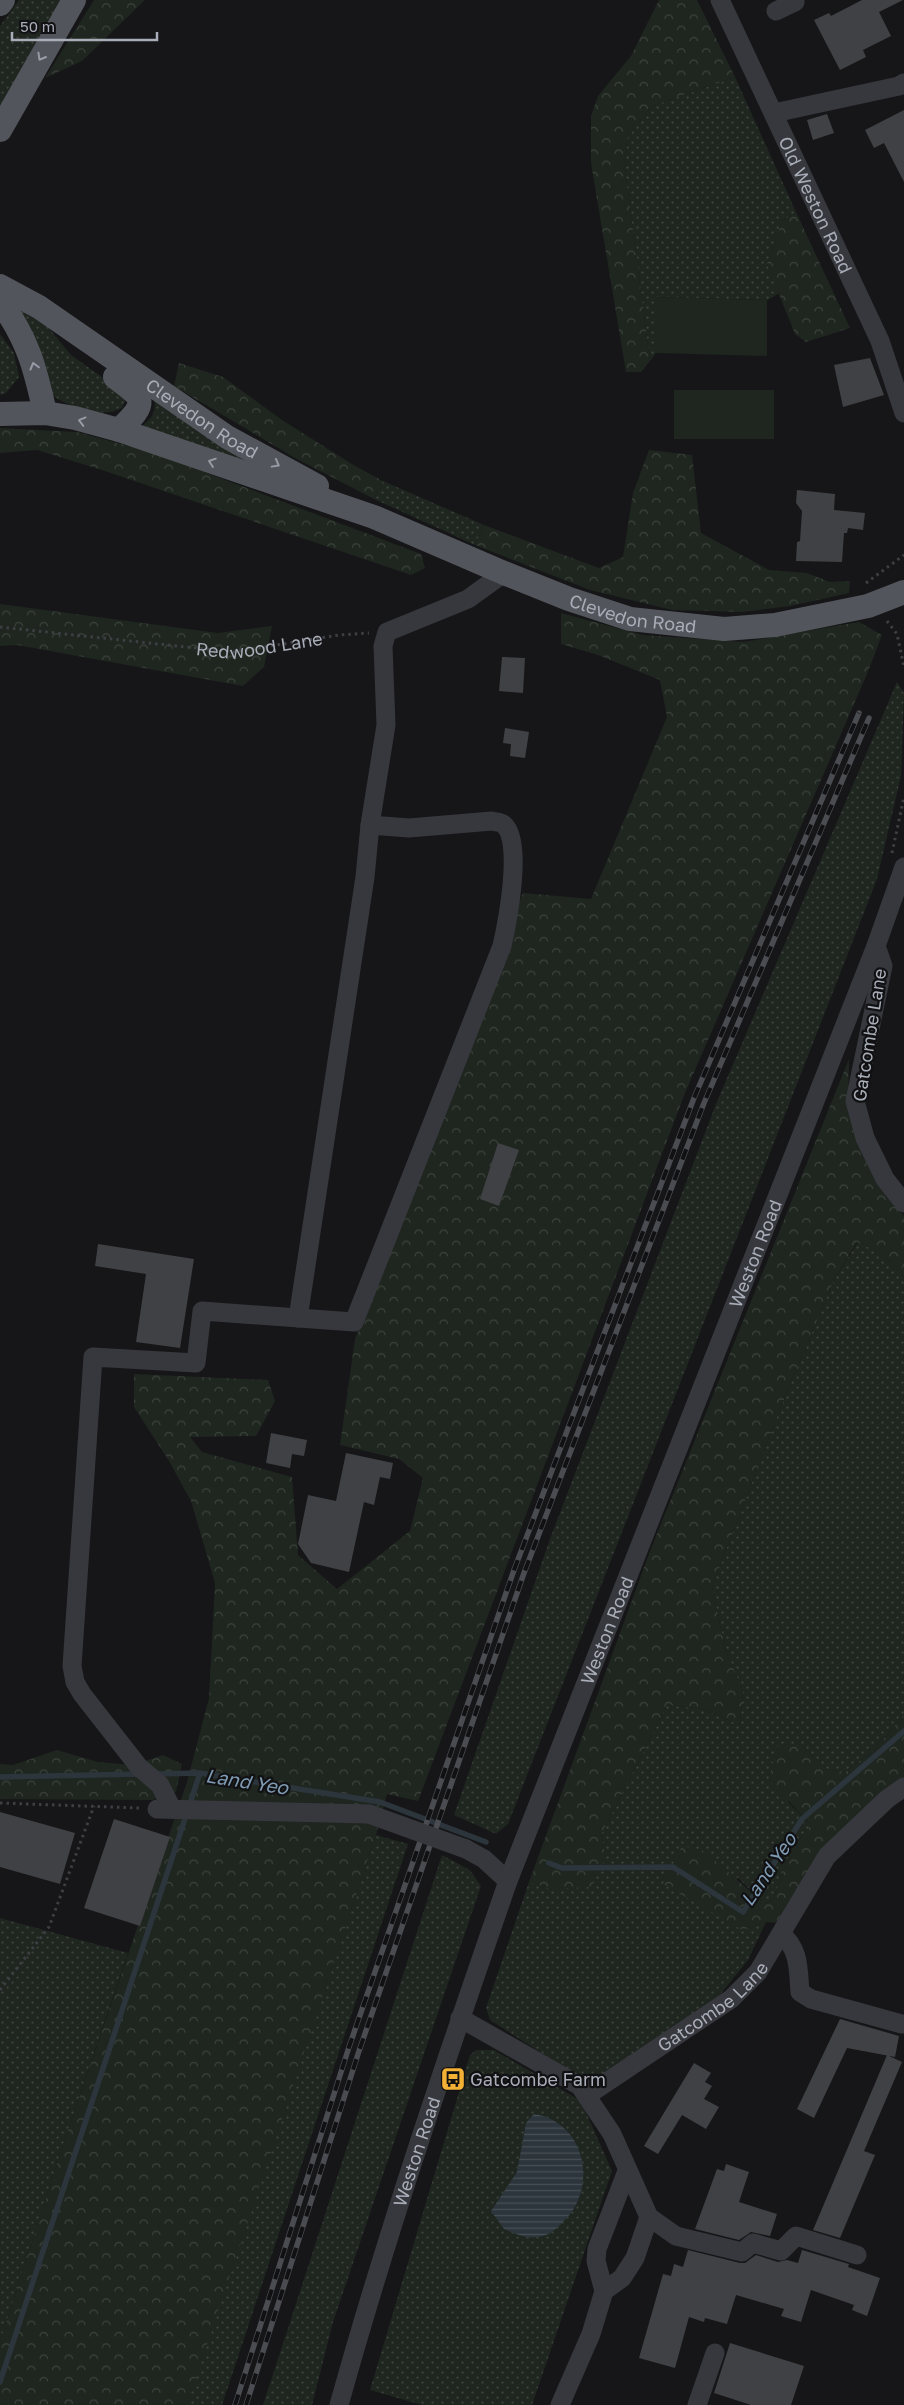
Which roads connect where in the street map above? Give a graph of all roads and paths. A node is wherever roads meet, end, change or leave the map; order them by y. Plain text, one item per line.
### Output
1 (3, 0) edge
2 (74, 0) edge
3 (720, 0) edge
4 (796, 1) edge
5 (0, 4) edge
6 (776, 11) dead end
7 (904, 83) edge
8 (774, 113) junction
9 (0, 130) edge
10 (0, 286) edge
11 (0, 301) edge
12 (39, 307) junction
13 (904, 413) edge
14 (0, 414) edge
15 (45, 414) junction
16 (119, 430) junction
17 (374, 517) junction
18 (504, 574) junction
19 (904, 592) edge
20 (0, 627) edge
21 (387, 632) junction
22 (370, 824) junction
23 (903, 875) edge
24 (876, 946) junction
25 (904, 1203) edge
26 (298, 1318) junction
27 (904, 1787) edge
28 (0, 1804) edge
29 (94, 1806) junction
30 (165, 1809) junction
31 (508, 1881) junction
32 (781, 1934) junction
33 (0, 1990) edge
34 (460, 2018) junction
35 (902, 2024) dead end
36 (580, 2086) junction
37 (627, 2171) junction
38 (649, 2217) junction
39 (857, 2255) dead end
40 (604, 2291) junction
41 (715, 2353) dead end
42 (339, 2405) edge
43 (560, 2405) edge
44 (697, 2405) edge

1 - 5 main road
2 -> 9 main road
3 - 8 street, Old Weston Road
4 - 6 street
7 - 8 street
8 - 13 street, Old Weston Road
10 - 12 main road, Clevedon Road
15 -> 11 main road
12 - 16 main road, Clevedon Road
12 -> 17 main road, Clevedon Road
14 - 15 main road, Clevedon Road
16 -> 15 main road, Clevedon Road
17 -> 16 main road, Clevedon Road
17 - 18 main road, Clevedon Road
18 - 19 main road, Clevedon Road
18 - 21 street
20 - 21 path, Redwood Lane
21 - 22 street
22 - 26 street
22 - 26 street
23 - 24 street, Weston Road
24 - 25 street, Gatcombe Lane
24 - 31 street, Weston Road
26 - 30 street
27 - 32 street, Gatcombe Lane
28 - 29 path
29 - 30 path
29 - 33 path
30 - 31 street, bridge
31 - 34 street, Weston Road
32 - 35 street
32 - 36 street, Gatcombe Lane
34 - 36 street
34 - 42 street, Weston Road
36 - 37 street
37 - 38 street
37 - 40 street
38 - 39 street
38 - 40 street
40 - 43 street
41 - 44 street

